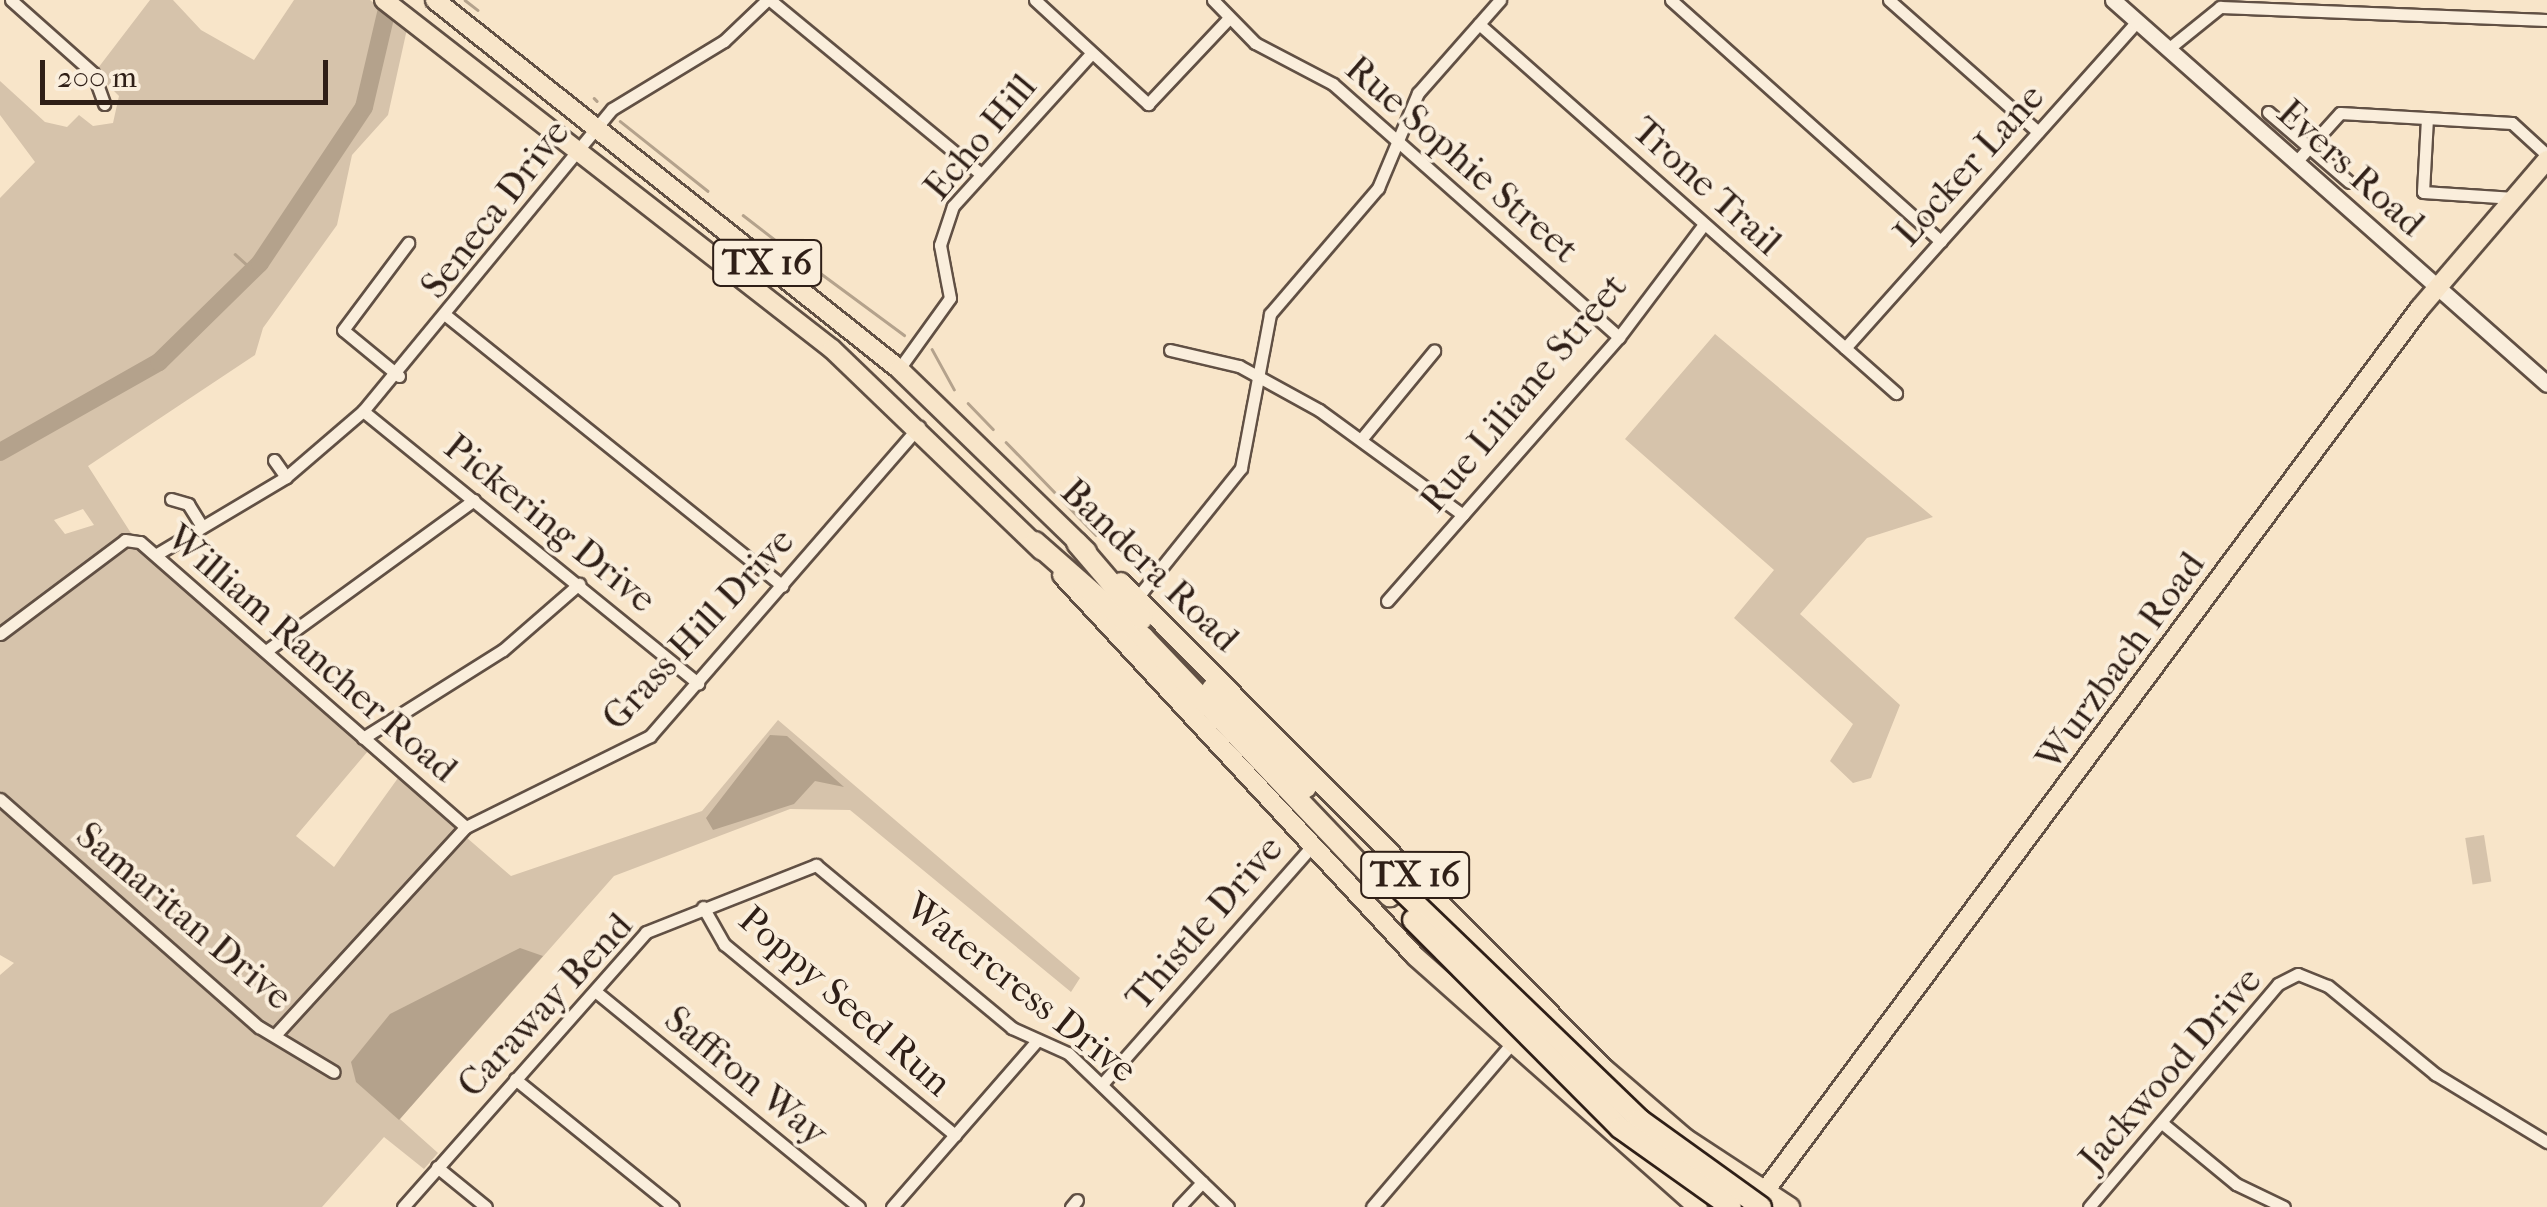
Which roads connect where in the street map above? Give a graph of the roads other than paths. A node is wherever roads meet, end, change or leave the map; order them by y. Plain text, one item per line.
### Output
1 (10, 0) edge
2 (384, 0) edge
3 (769, 0) edge
4 (1035, 0) edge
5 (1213, 0) edge
6 (1500, 0) edge
7 (1670, 0) edge
8 (1889, 0) edge
9 (2112, 0) edge
10 (437, 2) edge
11 (0, 11) edge
12 (1229, 18) junction
13 (2547, 20) edge
14 (2137, 21) junction
15 (1479, 24) junction
16 (2168, 49) junction
17 (1090, 55) junction
18 (104, 104) dead end
19 (2268, 112) dead end
20 (2427, 118) junction
21 (598, 128) junction
22 (2038, 132) junction
23 (1395, 139) junction
24 (2309, 147) junction
25 (578, 152) junction
26 (2547, 158) edge
27 (2296, 162) junction
28 (982, 174) junction
29 (2349, 182) dead end
30 (2514, 198) junction
31 (1704, 224) junction
32 (1941, 241) junction
33 (408, 243) dead end
34 (2436, 288) junction
35 (448, 317) junction
36 (1619, 336) junction
37 (1845, 348) junction
38 (1170, 350) dead end
39 (1434, 350) dead end
40 (899, 368) junction
41 (399, 376) junction
42 (1257, 376) junction
43 (2547, 384) edge
44 (1896, 393) dead end
45 (363, 411) junction
46 (918, 427) junction
47 (1363, 437) junction
48 (274, 460) dead end
49 (286, 476) junction
50 (171, 499) dead end
51 (474, 500) junction
52 (1462, 515) junction
53 (202, 526) junction
54 (1035, 542) junction
55 (1077, 543) junction
56 (156, 554) junction
57 (579, 584) junction
58 (782, 586) junction
59 (1137, 598) junction
60 (1388, 601) dead end
61 (0, 634) edge
62 (266, 651) junction
63 (698, 682) junction
64 (363, 738) junction
65 (0, 799) edge
66 (466, 827) junction
67 (1317, 853) junction
68 (1399, 858) junction
69 (816, 864) joint
70 (1395, 892) junction
71 (704, 907) junction
72 (595, 991) junction
73 (1528, 991) junction
74 (1473, 1010) junction
75 (276, 1034) junction
76 (1036, 1042) junction
77 (1511, 1044) junction
78 (334, 1072) dead end
79 (514, 1078) junction
80 (1103, 1084) junction
81 (2162, 1123) junction
82 (955, 1135) junction
83 (2547, 1142) edge
84 (438, 1167) junction
85 (1202, 1182) junction
86 (1759, 1202) edge
87 (403, 1207) edge
88 (486, 1207) edge
89 (673, 1207) edge
90 (859, 1207) edge
91 (892, 1207) edge
92 (1179, 1207) edge
93 (1228, 1207) edge
94 (1372, 1207) edge
95 (1698, 1207) edge
96 (1731, 1207) edge
97 (1790, 1207) edge
98 (2089, 1207) edge
99 (2284, 1207) edge

1 - 11 street
1 - 18 street
2 - 25 main road, Bandera Road / TX 16
3 - 21 street, Seneca Drive
3 - 28 street
4 - 17 street
5 - 12 street, Rue Sophie Street
6 - 15 street
7 - 32 street
8 - 22 street
9 - 14 main road, Evers Road
10 - 21 main road, Bandera Road / TX 16
12 - 17 street
12 - 23 street, Rue Sophie Street
13 - 16 street
14 - 16 main road, Evers Road
14 - 22 street, Locker Lane
15 - 23 street
15 - 31 street, Trone Trail
16 - 27 main road, Evers Road
17 - 28 street, Echo Hill
19 - 24 street
20 - 24 street
20 - 26 street
20 - 30 street
21 - 25 street, Seneca Drive
21 - 40 main road, Bandera Road / TX 16
22 - 32 street, Locker Lane
23 - 36 street, Rue Sophie Street
23 - 42 street
24 - 27 street
24 - 29 street
25 - 35 street, Seneca Drive
25 - 46 main road, Bandera Road / TX 16
26 - 30 main road, Wurzbach Road
27 - 34 main road, Evers Road
28 - 40 street, Echo Hill
30 - 34 main road, Wurzbach Road
31 - 36 street, Rue Liliane Street
31 - 37 street, Trone Trail
32 - 37 street, Locker Lane
33 - 41 street
34 - 43 main road, Evers Road
34 - 86 main road, Wurzbach Road
35 - 41 street, Seneca Drive
35 - 58 street
36 - 52 street, Rue Liliane Street
37 - 44 street, Trone Trail
38 - 42 street
39 - 47 street
40 - 55 main road, Bandera Road / TX 16
41 - 45 street, Seneca Drive
42 - 47 street
42 - 59 street
45 - 49 street, Seneca Drive
45 - 51 street, Pickering Drive
46 - 54 main road, Bandera Road / TX 16
46 - 58 street, Grass Hill Drive
47 - 52 street
48 - 49 street
49 - 53 street, Seneca Drive
50 - 53 street
51 - 57 street, Pickering Drive
51 - 62 street
52 - 60 street, Rue Liliane Street
53 - 56 street, Seneca Drive
54 - 67 main road, Bandera Road / TX 16
54 - 70 highway
55 - 59 main road, Bandera Road / TX 16
55 - 70 highway
56 - 61 street, William Rancher Road
56 - 62 street, William Rancher Road
57 - 63 street, Pickering Drive
57 - 64 street
58 - 63 street, Grass Hill Drive
59 - 68 main road, Bandera Road / TX 16
62 - 64 street, William Rancher Road
63 - 66 street, Grass Hill Drive
64 - 66 street, William Rancher Road
65 - 75 street, Samaritan Drive
66 - 75 street, Grass Hill Drive
67 - 68 main road
67 - 74 main road, Bandera Road / TX 16
67 - 80 street, Thistle Drive
68 - 73 main road, Bandera Road / TX 16
69 - 71 street, Caraway Bend
69 - 76 street, Watercress Drive
70 - 86 highway, bridge
70 - 96 highway, bridge
71 - 72 street, Caraway Bend
71 - 82 street, Poppy Seed Run
72 - 79 street, Caraway Bend
72 - 90 street, Saffron Way
73 - 74 main road
73 - 86 main road, Bandera Road / TX 16
74 - 77 main road, Bandera Road / TX 16
75 - 78 street, Samaritan Drive
76 - 80 street, Watercress Drive
76 - 82 street
77 - 94 street
77 - 95 main road, Bandera Road / TX 16
79 - 84 street, Caraway Bend
79 - 89 street
80 - 85 street, Watercress Drive
81 - 83 street, Jackwood Drive
81 - 98 street, Jackwood Drive
81 - 99 street
82 - 91 street
84 - 87 street, Caraway Bend
84 - 88 street
85 - 92 street
85 - 93 street, Watercress Drive
86 - 97 main road, Bandera Road / TX 16

